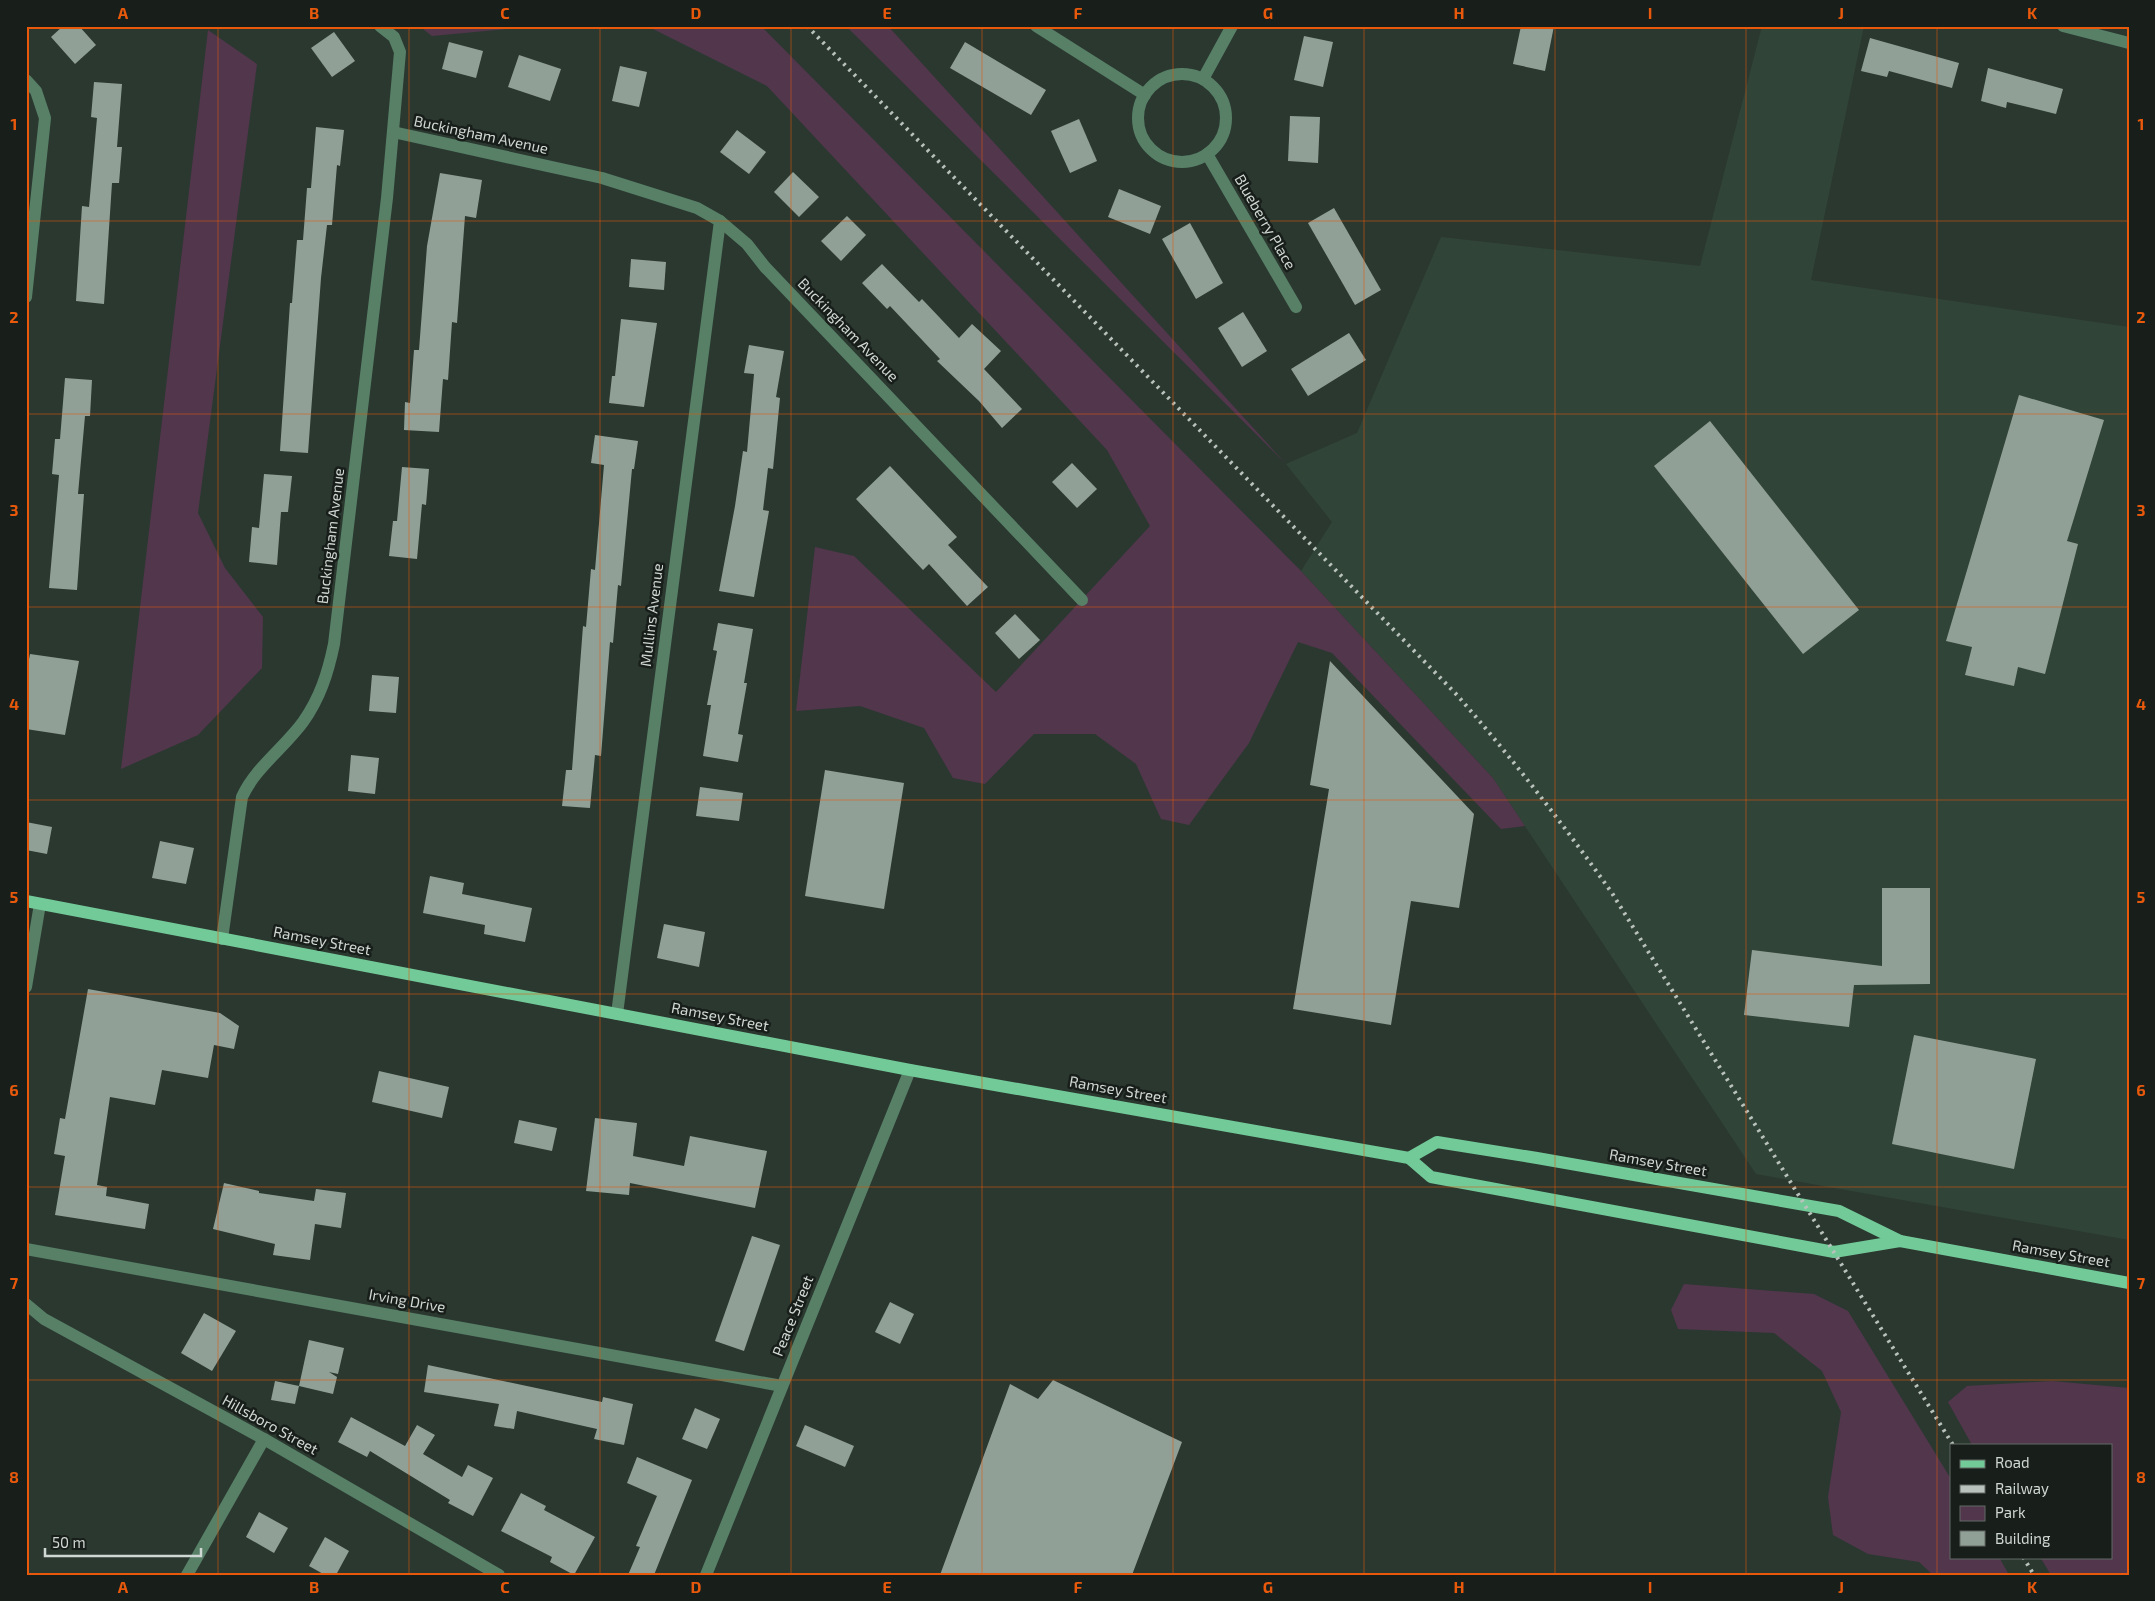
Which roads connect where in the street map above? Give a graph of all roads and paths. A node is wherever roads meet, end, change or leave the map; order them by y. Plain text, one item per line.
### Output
1 (380, 26) edge
2 (1036, 26) edge
3 (1232, 26) edge
4 (2063, 26) edge
5 (2129, 43) edge
6 (1203, 79) junction
7 (26, 80) edge
8 (1144, 96) junction
9 (393, 132) junction
10 (1207, 154) junction
11 (720, 221) junction
12 (26, 297) edge
13 (1296, 306) dead end
14 (1082, 600) dead end
15 (26, 901) edge
16 (40, 904) junction
17 (222, 938) junction
18 (26, 987) edge
19 (617, 1014) junction
20 (910, 1070) junction
21 (1409, 1158) junction
22 (1900, 1241) junction
23 (26, 1249) edge
24 (2129, 1283) edge
25 (26, 1304) edge
26 (782, 1386) junction
27 (264, 1440) junction
28 (187, 1575) edge
29 (499, 1575) edge
30 (706, 1575) edge

1 - 9 street
2 - 8 street
3 - 6 street
4 - 5 street
6 - 8 street
6 - 10 street
7 - 12 street
8 - 10 street
9 - 11 street, Buckingham Avenue
9 - 17 street, Buckingham Avenue
10 - 13 street, Blueberry Place
11 - 14 street, Buckingham Avenue
11 - 19 street, Mullins Avenue
15 - 16 main road, Ramsey Street
16 - 17 main road, Ramsey Street
16 - 18 street
17 - 19 main road, Ramsey Street
19 - 20 main road, Ramsey Street
20 - 21 main road, Ramsey Street
20 - 26 street, Peace Street
21 - 22 main road, Ramsey Street
21 - 22 main road, Ramsey Street
22 - 24 main road, Ramsey Street
23 - 26 street, Irving Drive
25 - 27 street, Hillsboro Street
26 - 30 street, Peace Street
27 - 28 street
27 - 29 street, Hillsboro Street

